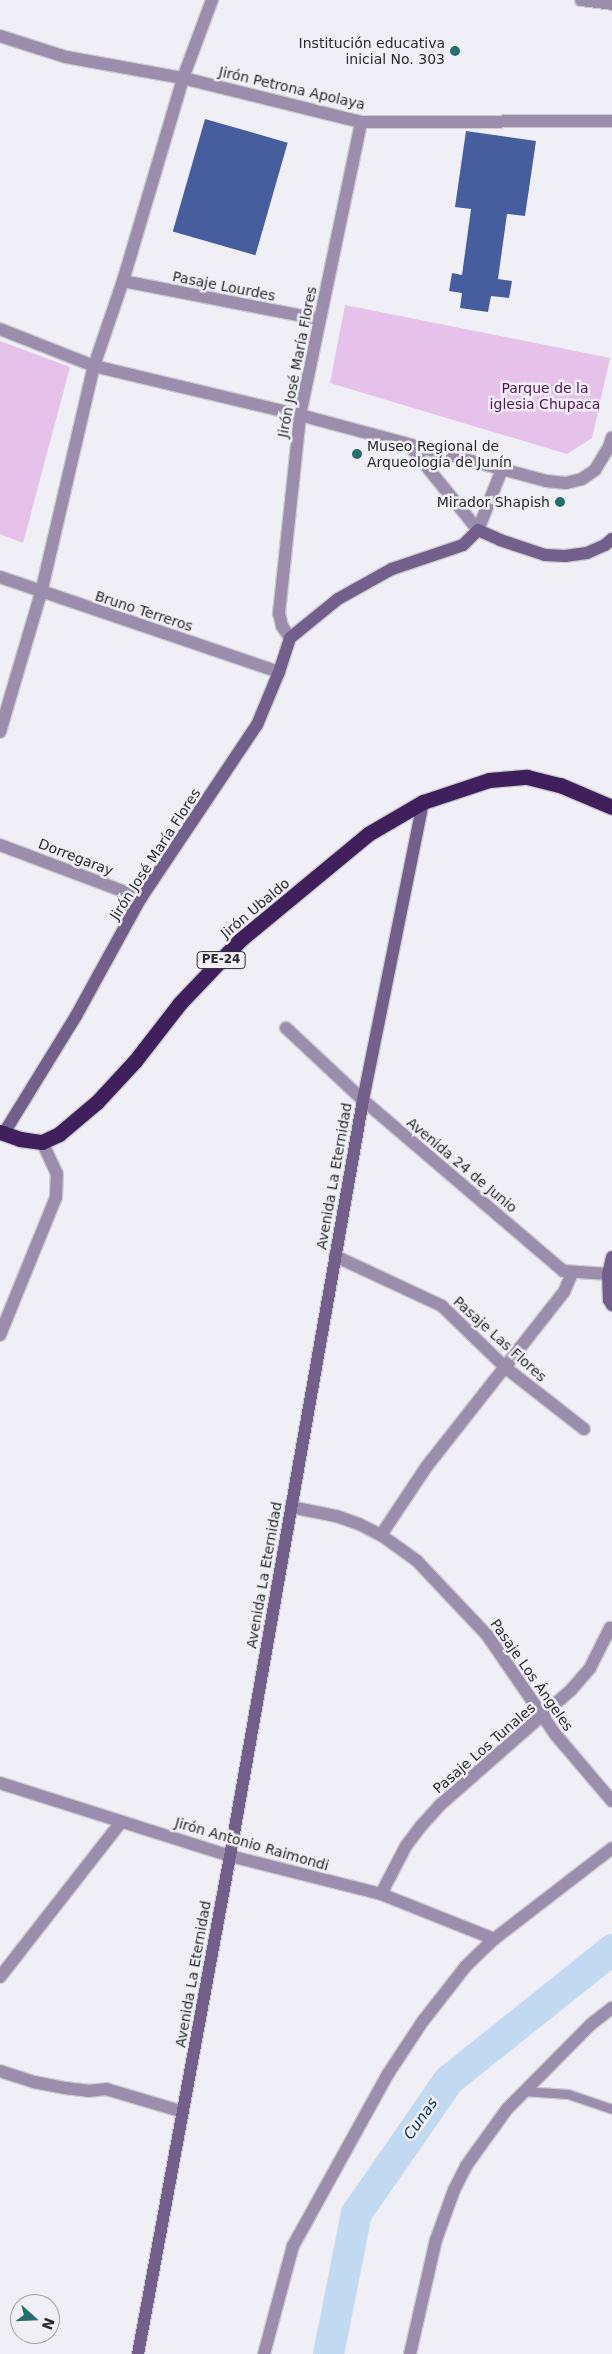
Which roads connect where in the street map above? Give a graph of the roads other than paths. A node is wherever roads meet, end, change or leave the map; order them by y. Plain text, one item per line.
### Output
1 (212, 0) edge
2 (581, 0) edge
3 (612, 4) edge
4 (0, 36) edge
5 (183, 78) junction
6 (612, 121) edge
7 (361, 122) junction
8 (123, 281) junction
9 (319, 320) junction
10 (0, 329) edge
11 (94, 366) junction
12 (300, 415) junction
13 (612, 437) edge
14 (410, 446) junction
15 (502, 469) junction
16 (478, 530) junction
17 (612, 539) edge
18 (0, 577) edge
19 (41, 593) junction
20 (290, 638) junction
21 (279, 672) junction
22 (0, 732) edge
23 (423, 802) junction
24 (612, 807) edge
25 (0, 845) edge
26 (141, 898) junction
27 (286, 1028) dead end
28 (363, 1100) junction
29 (2, 1132) edge
30 (42, 1142) junction
31 (335, 1256) junction
32 (612, 1257) edge
33 (572, 1273) junction
34 (608, 1274) junction
35 (612, 1305) edge
36 (0, 1335) edge
37 (506, 1368) junction
38 (584, 1430) dead end
39 (291, 1507) junction
40 (381, 1535) junction
41 (610, 1628) dead end
42 (543, 1716) junction
43 (0, 1783) edge
44 (612, 1801) edge
45 (122, 1822) junction
46 (612, 1848) edge
47 (230, 1856) junction
48 (381, 1894) junction
49 (494, 1939) junction
50 (0, 1977) edge
51 (612, 2008) edge
52 (0, 2071) edge
53 (523, 2092) junction
54 (612, 2109) edge
55 (183, 2112) junction
56 (138, 2354) edge
57 (264, 2354) edge
58 (410, 2354) edge

1 - 5 street
2 - 3 street
4 - 5 street, Jirón Petrona Apolaya
5 - 7 street, Jirón Petrona Apolaya
5 - 8 street
6 - 7 street, Jirón Petrona Apolaya
7 - 9 street, Jirón José María Flores
8 - 9 street, Pasaje Lourdes
8 - 11 street
9 - 12 street, Jirón José María Flores
10 - 11 street
11 - 12 street
11 - 19 street
12 - 14 street
12 - 20 street, Jirón José María Flores
13 - 15 street
14 - 15 street
14 - 16 street
15 - 16 street
16 - 17 street
16 - 20 street
18 - 19 street, Bruno Terreros
19 - 21 street, Bruno Terreros
19 - 22 street
20 - 21 street, Jirón José María Flores
21 - 26 street, Jirón José María Flores
23 - 24 highway, PE-24
23 - 28 street, Avenida La Eternidad
23 - 30 highway, Jirón Ubaldo / PE-24
25 - 26 street, Dorregaray
26 - 29 street, Jirón José María Flores
27 - 28 street, Avenida 24 de Junio
28 - 31 street, Avenida La Eternidad
28 - 33 street, Avenida 24 de Junio
29 - 30 highway
30 - 36 street
31 - 37 street, Pasaje Las Flores
31 - 39 street, Avenida La Eternidad
32 - 34 street
33 - 34 street, Avenida 24 de Junio
33 - 37 street
34 - 35 street
37 - 38 street, Pasaje Las Flores
37 - 40 street
39 - 40 street, Pasaje Los Ángeles
39 - 47 street, Avenida La Eternidad
40 - 42 street, Pasaje Los Ángeles
41 - 42 street, Pasaje Los Tunales
42 - 44 street, Pasaje Los Ángeles
42 - 48 street, Pasaje Los Tunales
43 - 45 street, Jirón Antonio Raimondi
45 - 47 street, Jirón Antonio Raimondi
45 - 50 street
46 - 49 street
47 - 48 street, Jirón Antonio Raimondi
47 - 55 street, Avenida La Eternidad
48 - 49 street, Jirón Antonio Raimondi
49 - 57 street
51 - 53 street
52 - 55 street
53 - 54 lane
53 - 58 street
55 - 56 street, Avenida La Eternidad

